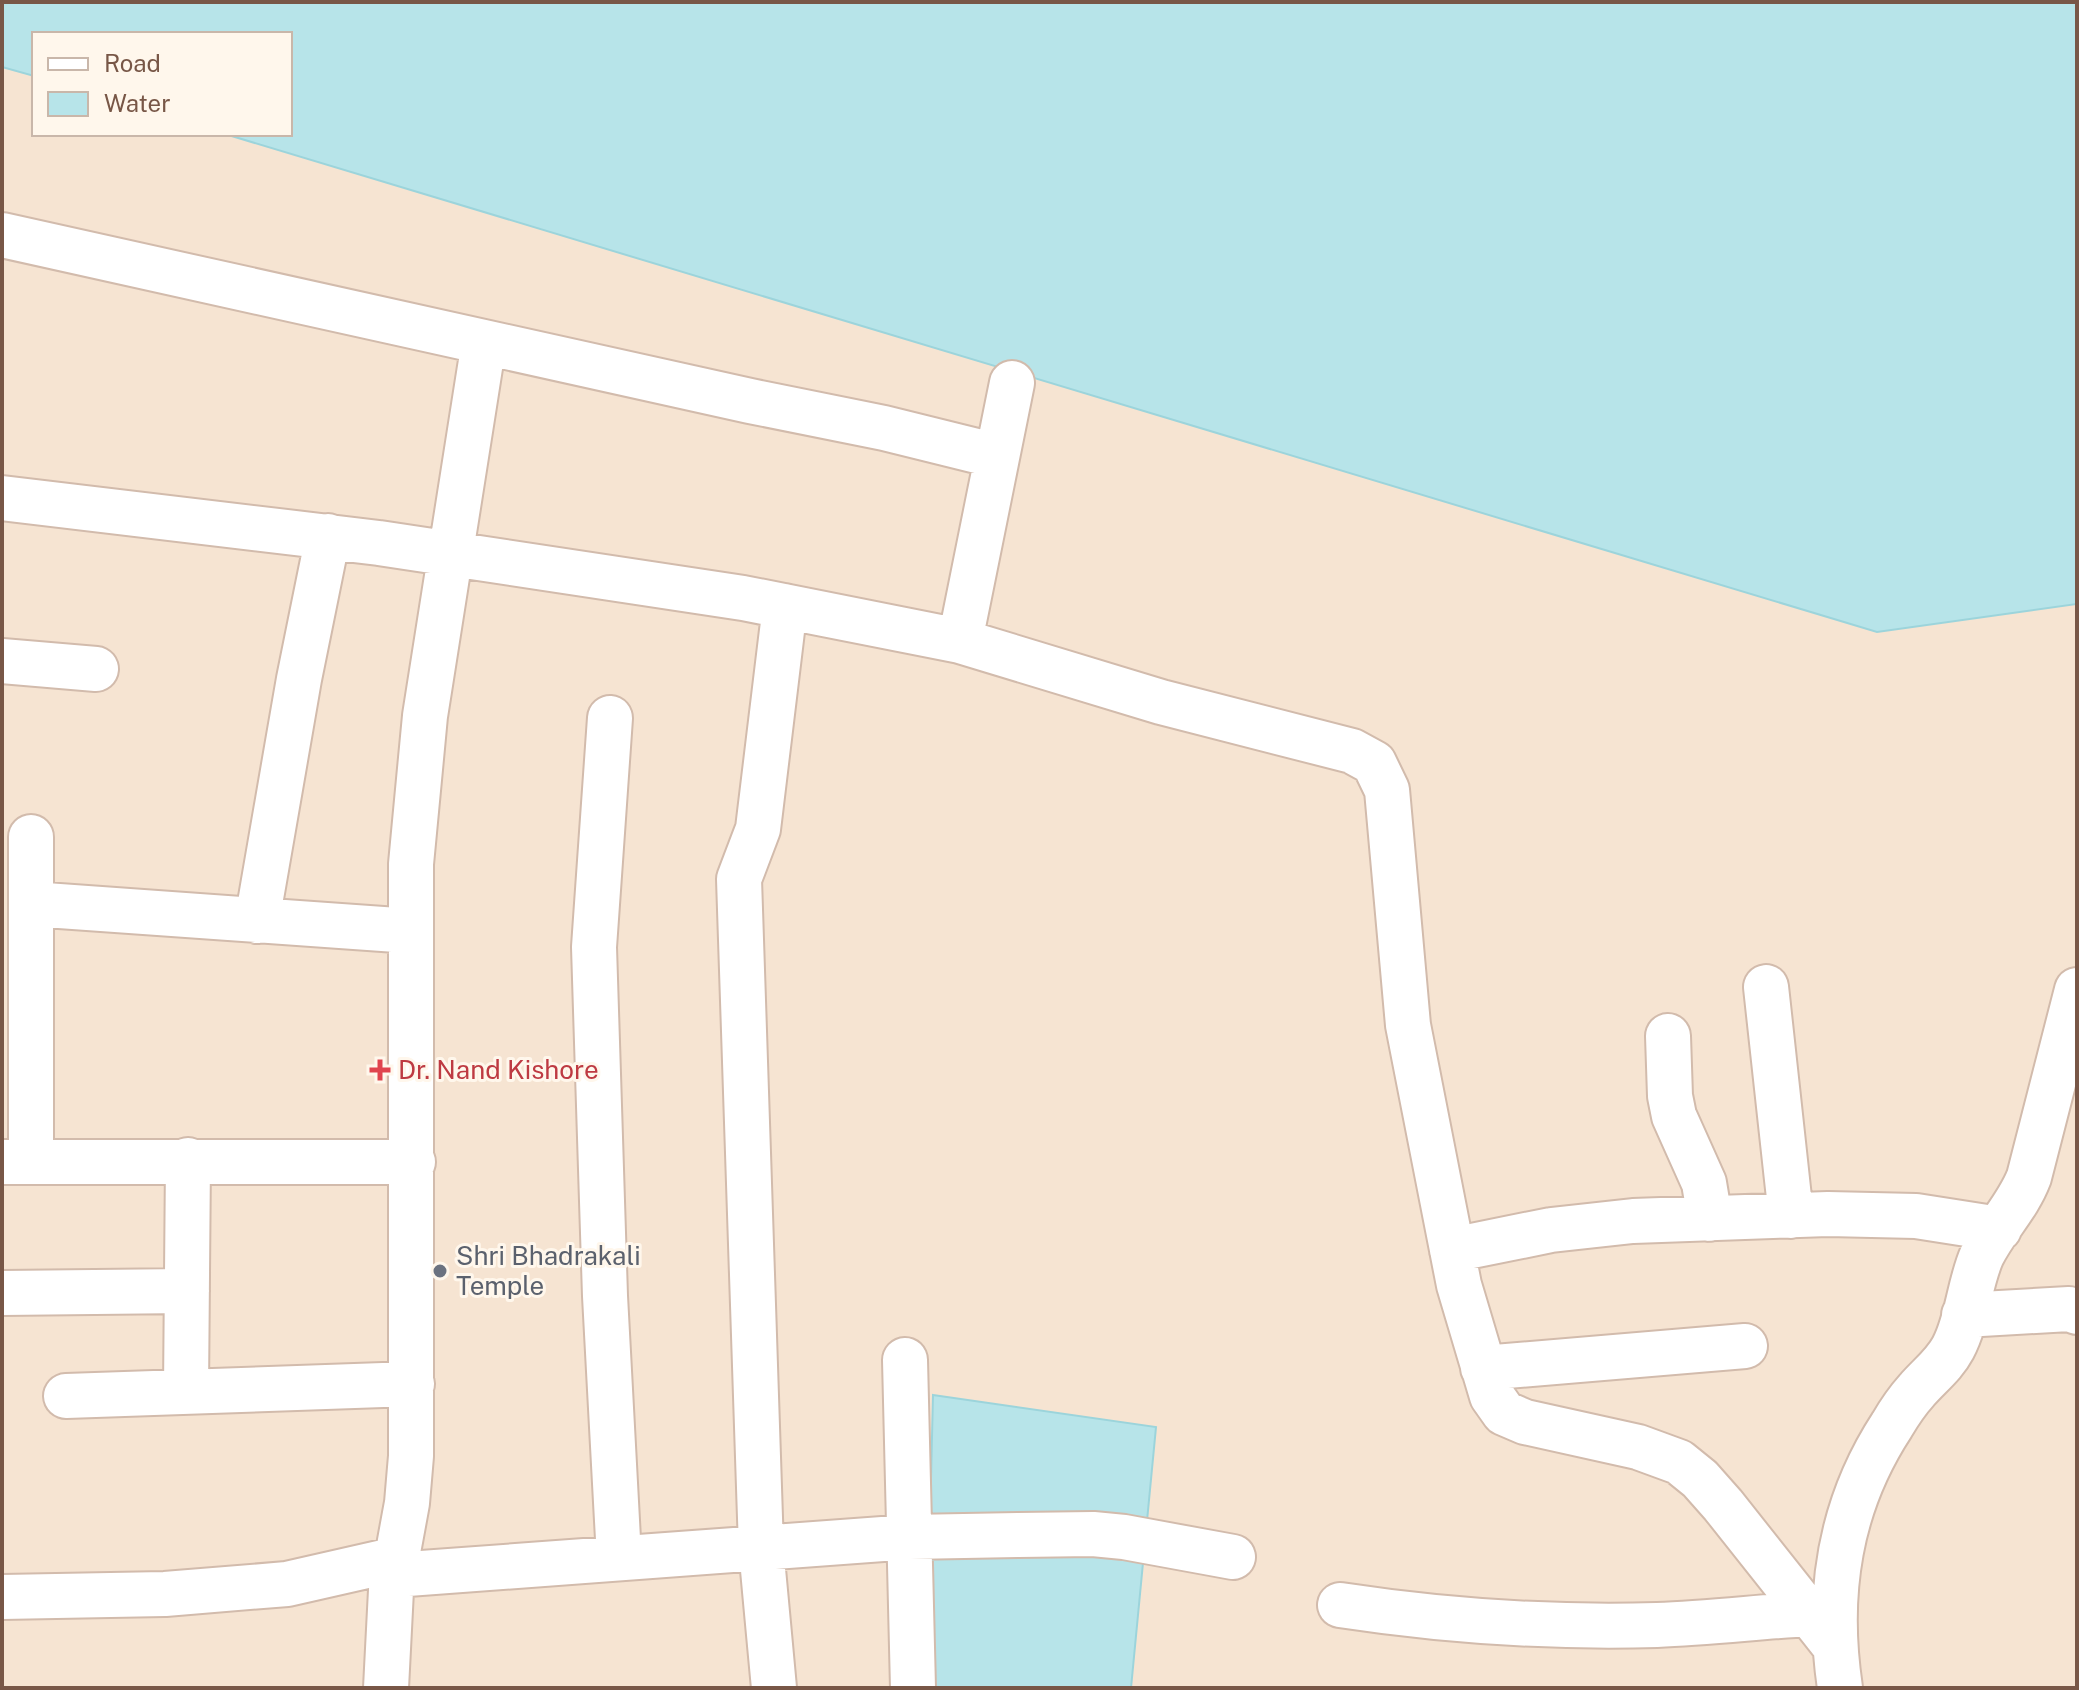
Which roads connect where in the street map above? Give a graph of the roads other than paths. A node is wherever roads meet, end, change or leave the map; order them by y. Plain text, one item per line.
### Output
1 (2, 235) edge
2 (484, 342) junction
3 (1012, 383) dead end
4 (997, 456) junction
5 (2, 498) edge
6 (328, 536) junction
7 (452, 554) junction
8 (785, 606) junction
9 (960, 641) junction
10 (2, 661) edge
11 (96, 669) dead end
12 (610, 718) dead end
13 (31, 837) dead end
14 (31, 904) junction
15 (257, 921) junction
16 (411, 931) junction
17 (1766, 987) dead end
18 (2077, 990) edge
19 (1668, 1036) dead end
20 (188, 1160) junction
21 (16, 1162) edge
22 (413, 1162) junction
23 (1791, 1216) junction
24 (1710, 1219) junction
25 (1999, 1229) junction
26 (1452, 1250) junction
27 (187, 1291) junction
28 (2, 1293) edge
29 (2077, 1312) edge
30 (1964, 1315) junction
31 (1745, 1346) dead end
32 (905, 1360) dead end
33 (1483, 1368) junction
34 (412, 1384) junction
35 (186, 1390) junction
36 (66, 1396) dead end
37 (910, 1537) junction
38 (761, 1548) junction
39 (1233, 1557) dead end
40 (619, 1558) junction
41 (396, 1567) junction
42 (2, 1597) edge
43 (1340, 1605) dead end
44 (1822, 1629) junction
45 (386, 1688) edge
46 (774, 1688) edge
47 (913, 1688) edge
48 (1840, 1688) edge

1 - 2 street
2 - 4 street
2 - 7 street
3 - 4 street
4 - 9 street
5 - 6 street
6 - 7 street
6 - 15 street
7 - 8 street
7 - 16 street
8 - 9 street
8 - 38 street
9 - 26 street
10 - 11 street
12 - 40 street
13 - 14 street
14 - 15 street
14 - 21 street
15 - 16 street
16 - 22 street
17 - 23 street
18 - 25 street
19 - 24 street
20 - 21 street
20 - 22 street
20 - 27 street
22 - 34 street
23 - 24 street
23 - 25 street
24 - 26 street
25 - 30 street
26 - 33 street
27 - 28 street
27 - 35 street
29 - 30 street
30 - 44 street
31 - 33 street
32 - 37 street
33 - 44 street
34 - 35 street
34 - 41 street
35 - 36 street
37 - 38 street
37 - 39 street
37 - 47 street
38 - 40 street
38 - 46 street
40 - 41 street
41 - 42 street
41 - 45 street
43 - 44 street
44 - 48 street

